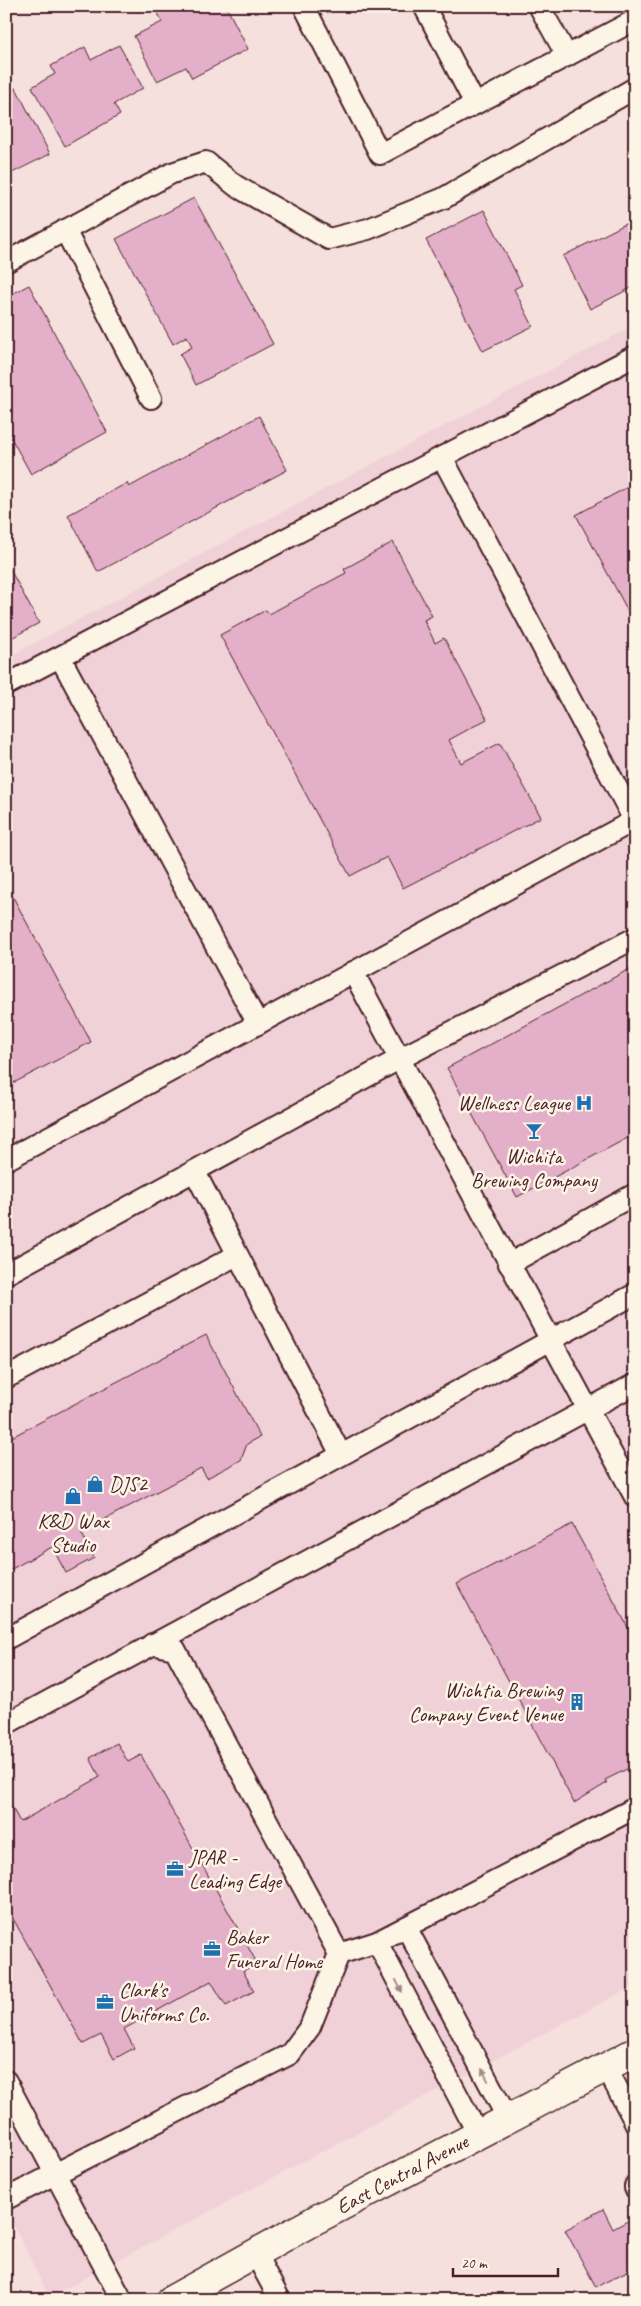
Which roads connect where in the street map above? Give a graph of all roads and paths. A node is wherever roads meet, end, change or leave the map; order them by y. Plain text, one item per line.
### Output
1 (304, 6) edge
2 (424, 6) edge
3 (539, 6) edge
4 (635, 20) edge
5 (567, 56) junction
6 (635, 88) edge
7 (476, 104) junction
8 (65, 230) junction
9 (6, 262) edge
10 (635, 356) edge
11 (151, 398) dead end
12 (442, 456) junction
13 (60, 656) junction
14 (6, 685) edge
15 (634, 820) edge
16 (635, 938) edge
17 (353, 972) junction
18 (258, 1024) junction
19 (399, 1059) junction
20 (6, 1160) edge
21 (195, 1172) junction
22 (635, 1194) edge
23 (238, 1255) junction
24 (509, 1264) junction
25 (6, 1274) edge
26 (635, 1294) edge
27 (551, 1341) junction
28 (6, 1378) edge
29 (635, 1384) edge
30 (588, 1410) junction
31 (341, 1455) junction
32 (635, 1497) edge
33 (6, 1639) edge
34 (152, 1644) junction
35 (6, 1724) edge
36 (635, 1808) edge
37 (406, 1927) junction
38 (377, 1942) junction
39 (338, 1954) junction
40 (635, 2052) edge
41 (606, 2067) junction
42 (6, 2081) edge
43 (508, 2118) junction
44 (635, 2122) edge
45 (478, 2134) junction
46 (56, 2174) junction
47 (6, 2199) edge
48 (255, 2253) junction
49 (122, 2300) edge
50 (171, 2300) edge
51 (280, 2300) edge

1 - 7 lane
2 - 7 lane
3 - 5 lane
4 - 5 lane
5 - 7 lane
6 - 8 lane
8 - 9 lane
8 - 11 lane
10 - 12 lane
12 - 13 lane
12 - 15 lane
13 - 14 lane
13 - 18 lane
15 - 17 lane
16 - 19 lane
17 - 18 lane
17 - 19 lane
18 - 20 lane
19 - 21 lane
19 - 24 lane
21 - 23 lane
21 - 25 lane
22 - 24 lane
23 - 28 lane
23 - 31 lane
24 - 27 lane
26 - 27 lane
27 - 30 lane
27 - 31 lane
29 - 30 lane
30 - 32 lane
30 - 34 lane
31 - 33 lane
34 - 35 lane
34 - 39 lane
36 - 37 lane
37 - 38 lane
43 -> 37 lane
38 - 39 lane
38 -> 45 lane
39 - 46 lane
40 - 41 main road, East Central Avenue
41 - 43 main road, East Central Avenue
41 - 44 lane
42 - 46 lane
43 - 45 main road, East Central Avenue
45 - 48 main road, East Central Avenue
46 - 47 lane
46 - 49 lane
48 - 50 main road, East Central Avenue
48 - 51 lane

